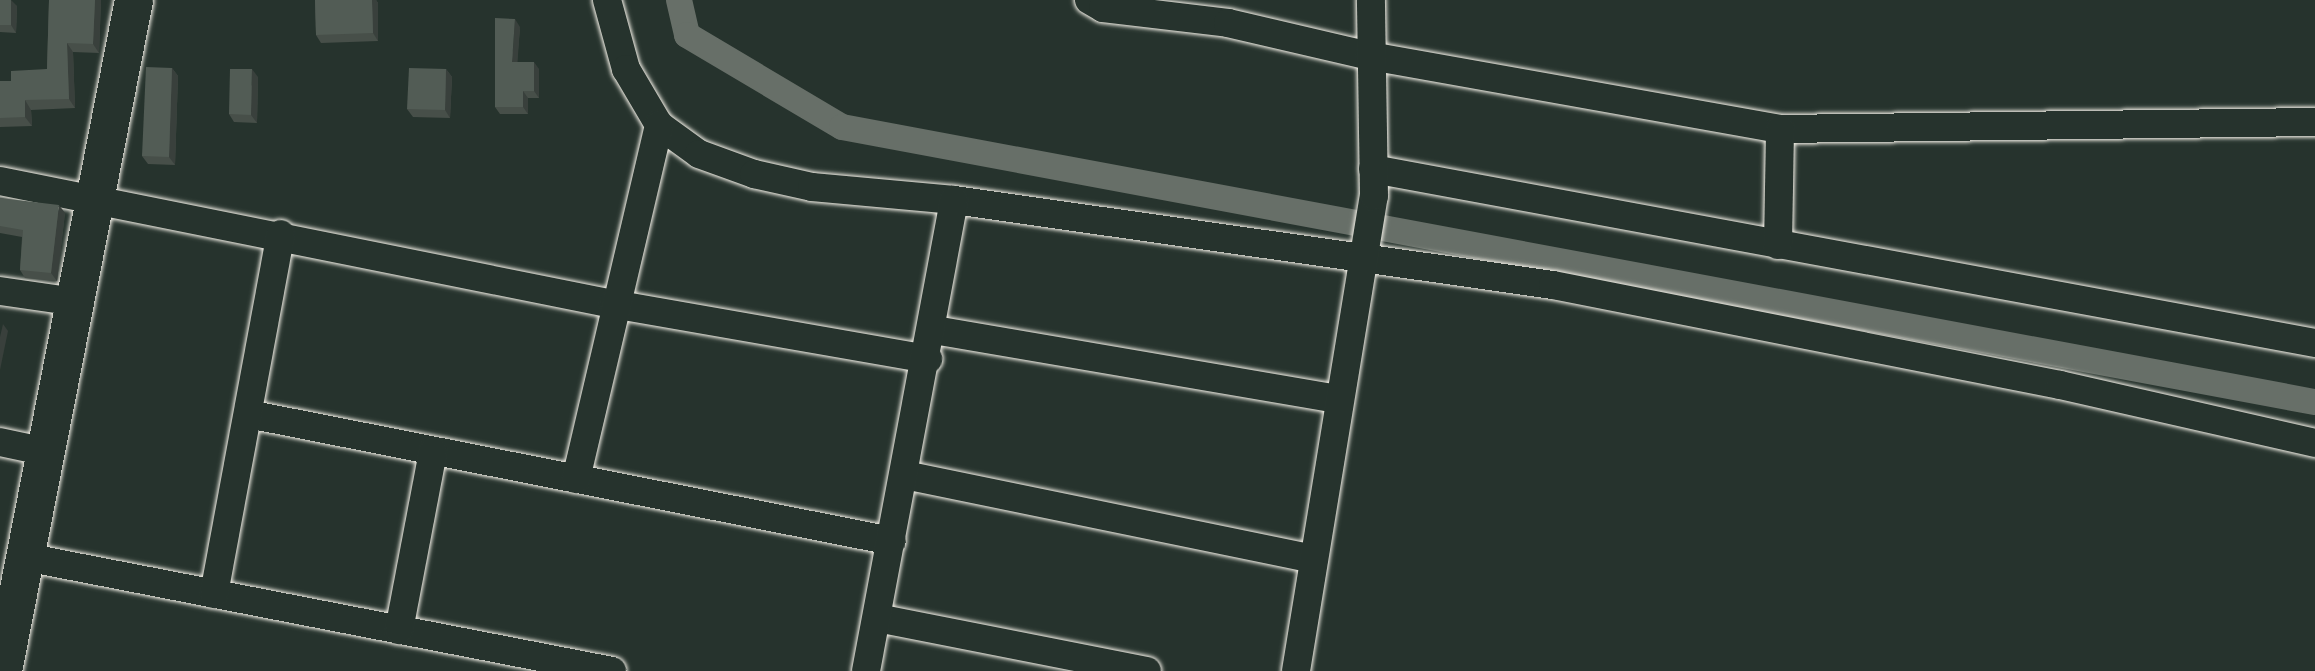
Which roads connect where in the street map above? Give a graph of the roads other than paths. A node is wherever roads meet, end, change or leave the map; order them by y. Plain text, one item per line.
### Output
1 (134, 0) edge
2 (607, 0) edge
3 (1089, 0) edge
4 (1371, 0) edge
5 (1370, 56) junction
6 (2315, 122) edge
7 (659, 125) junction
8 (1780, 129) junction
9 (0, 181) edge
10 (1373, 183) junction
11 (96, 198) junction
12 (954, 200) junction
13 (281, 234) junction
14 (1365, 243) junction
15 (1778, 245) junction
16 (0, 291) edge
17 (76, 302) junction
18 (613, 304) junction
19 (934, 330) junction
20 (2315, 343) edge
21 (928, 359) junction
22 (1336, 399) junction
23 (248, 414) junction
24 (0, 442) edge
25 (2315, 443) edge
26 (433, 451) junction
27 (47, 452) junction
28 (905, 475) junction
29 (576, 479) junction
30 (892, 541) junction
31 (25, 557) junction
32 (1313, 559) junction
33 (214, 594) junction
34 (9, 598) edge
35 (877, 618) junction
36 (399, 630) junction
37 (501, 660) edge
38 (3, 671) edge
39 (612, 671) edge
40 (866, 671) edge
41 (1147, 671) edge
42 (1296, 671) edge

1 - 11 street
2 - 7 street
3 - 5 street
4 - 5 street
5 - 8 street
5 - 10 street
6 - 8 street
7 - 12 street
7 - 18 street
8 - 15 street
9 - 11 street
10 - 14 street
10 - 15 street
11 - 13 street
11 - 17 street
12 - 14 street
12 - 19 street
13 - 18 street
13 - 23 street
14 - 22 street
14 - 25 street
15 - 20 street
16 - 17 street
17 - 27 street
18 - 21 street
18 - 29 street
19 - 21 street
19 - 22 street
21 - 28 street
22 - 32 street
23 - 26 street
23 - 33 street
24 - 27 street
26 - 29 street
26 - 36 street
27 - 31 street
28 - 30 street
28 - 32 street
29 - 30 street
30 - 35 street
31 - 33 street
31 - 34 street
32 - 42 street
33 - 36 street
34 - 38 street
35 - 40 street
35 - 41 street
36 - 37 street
37 - 39 street

